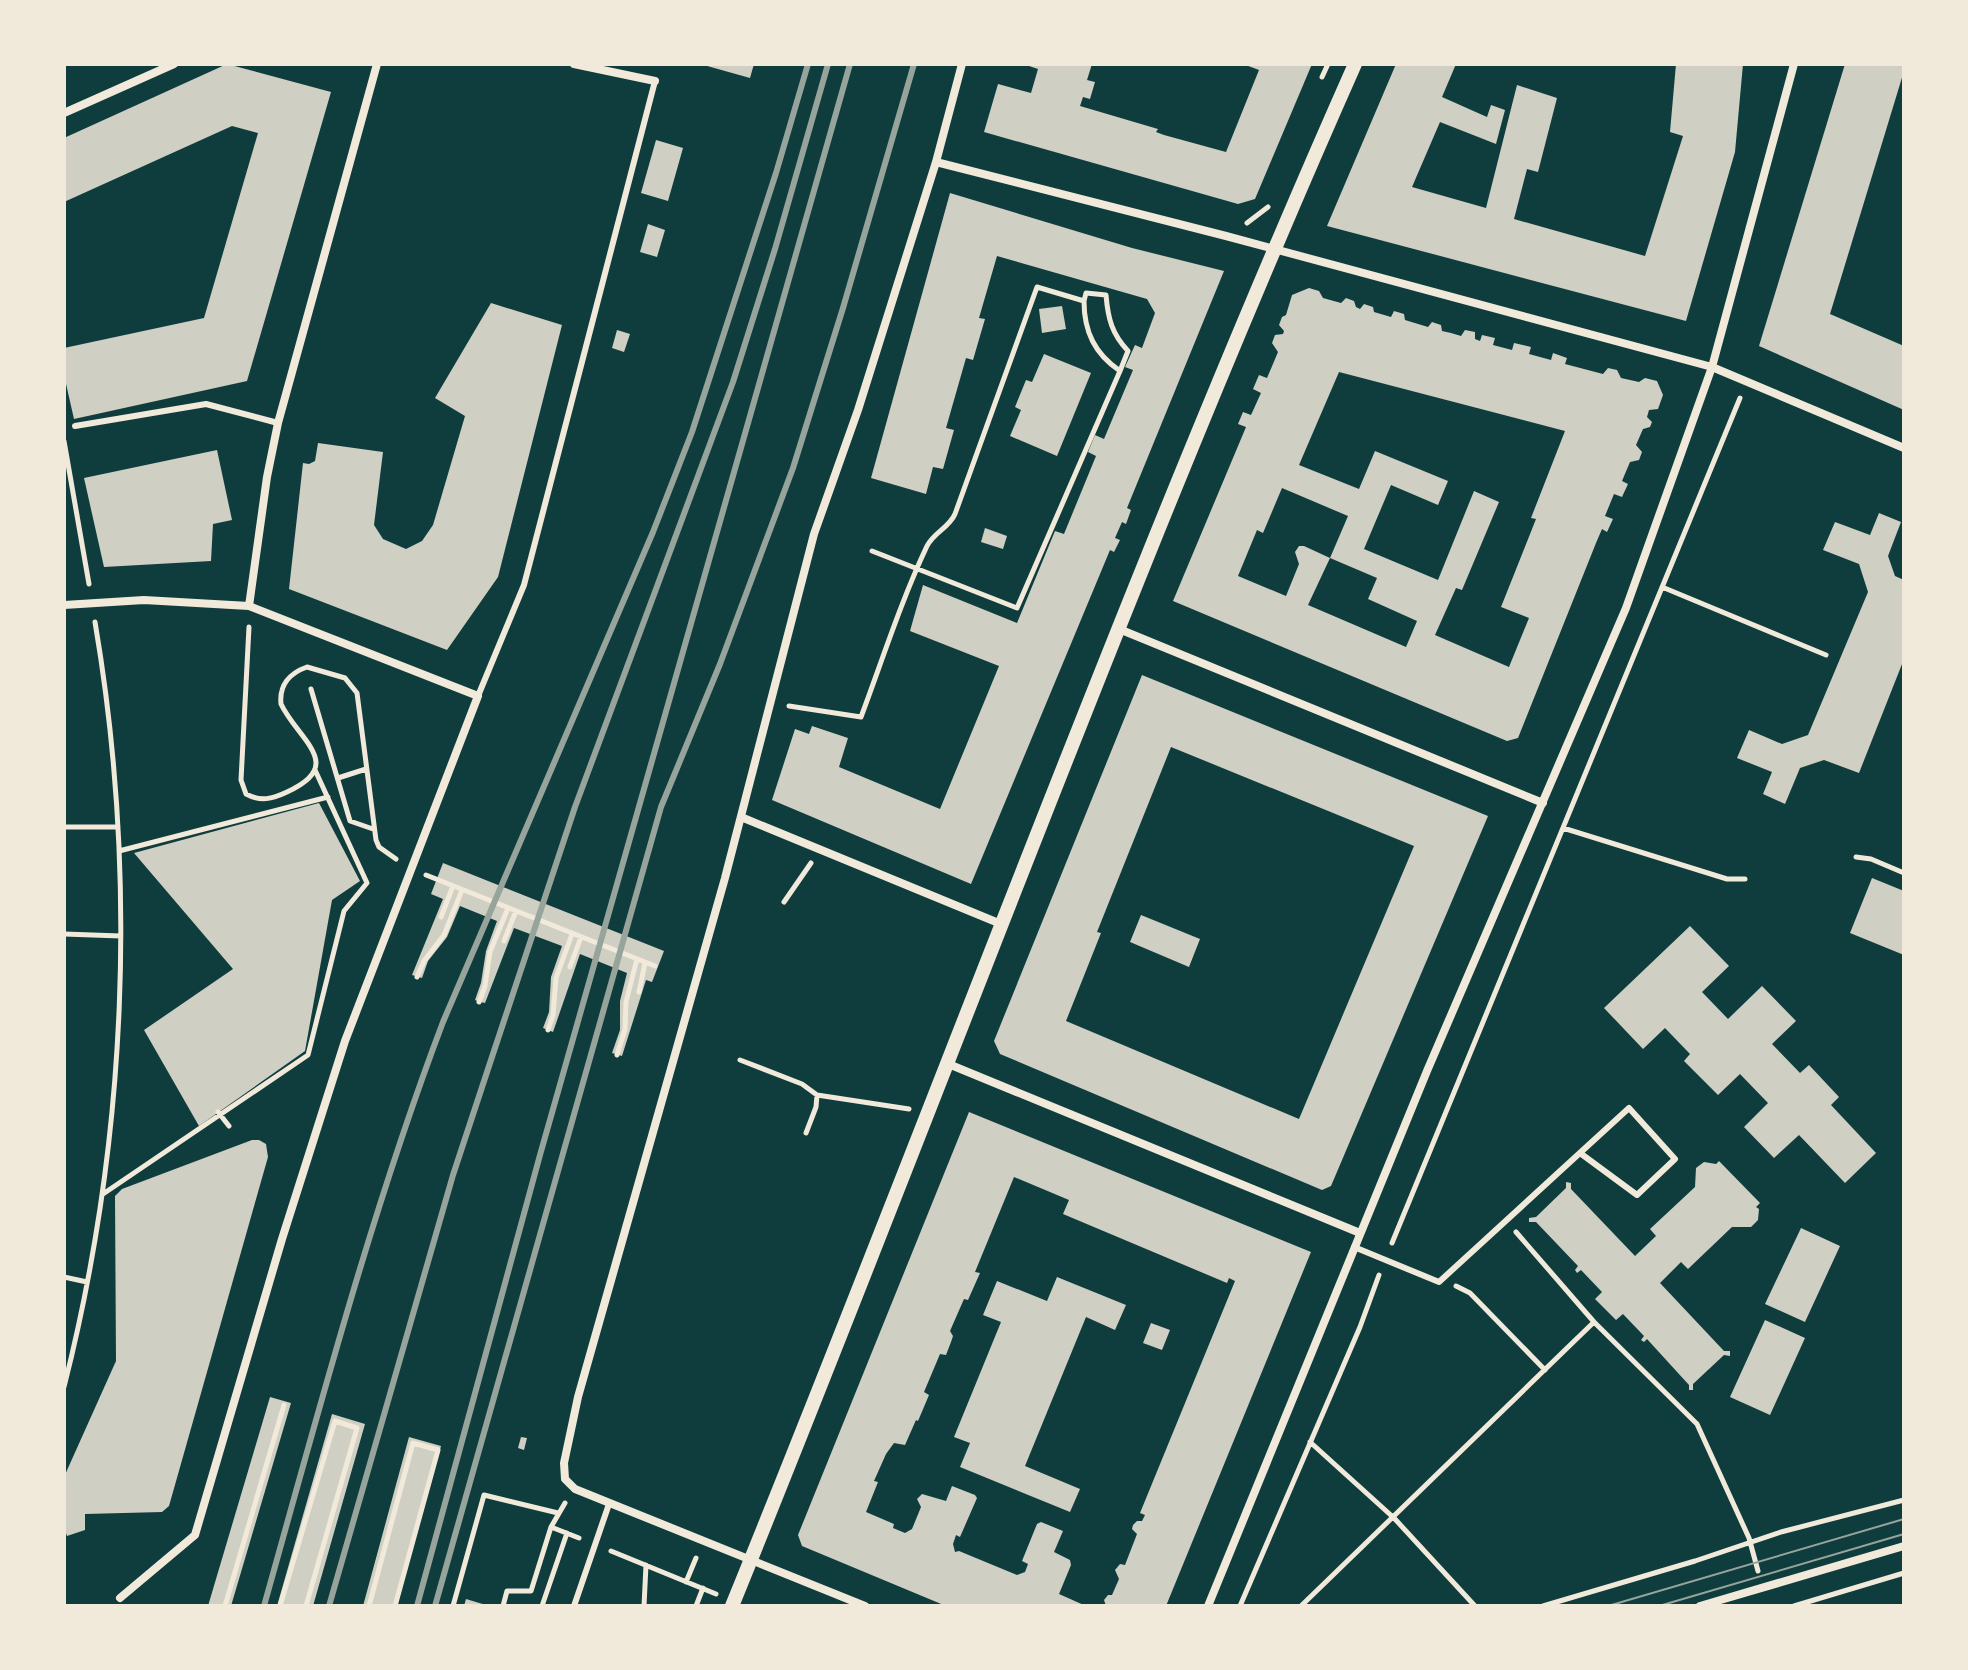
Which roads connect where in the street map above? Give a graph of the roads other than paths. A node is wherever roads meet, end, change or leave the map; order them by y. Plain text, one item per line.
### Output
1 (174, 64) edge
2 (377, 64) edge
3 (574, 64) edge
4 (962, 64) edge
5 (1355, 64) edge
6 (1794, 64) edge
7 (655, 81) joint
8 (64, 113) edge
9 (936, 162) junction
10 (1274, 249) junction
11 (1712, 367) junction
12 (278, 423) junction
13 (75, 426) dead end
14 (1904, 448) edge
15 (64, 605) edge
16 (249, 606) junction
17 (1119, 629) junction
18 (478, 696) junction
19 (1543, 803) junction
20 (741, 817) junction
21 (1001, 924) junction
22 (945, 1063) junction
23 (1580, 1153) junction
24 (1360, 1233) junction
25 (1354, 1247) junction
26 (609, 1504) junction
27 (1904, 1546) edge
28 (751, 1560) junction
29 (120, 1598) dead end
30 (733, 1604) edge
31 (574, 1606) edge
32 (865, 1606) edge
33 (1208, 1606) edge
34 (1700, 1606) edge

1 - 8 street
2 - 12 street
3 - 7 street
4 - 9 street
5 - 10 street
6 - 11 street
7 - 18 lane
9 - 10 street
9 - 20 street
10 - 11 street
10 - 17 street
11 - 14 street
11 - 19 street
12 - 13 lane
12 - 16 street
15 - 16 street
16 - 18 street
17 - 19 street
17 - 21 street
18 - 29 street
19 - 24 street
20 - 21 street
20 - 26 street
21 - 22 street
22 - 24 street
22 - 28 street
23 - 23 lane
23 - 25 lane
24 - 25 street
25 - 33 street
26 - 28 street
26 - 31 lane
27 - 34 street
28 - 30 street
28 - 32 street

